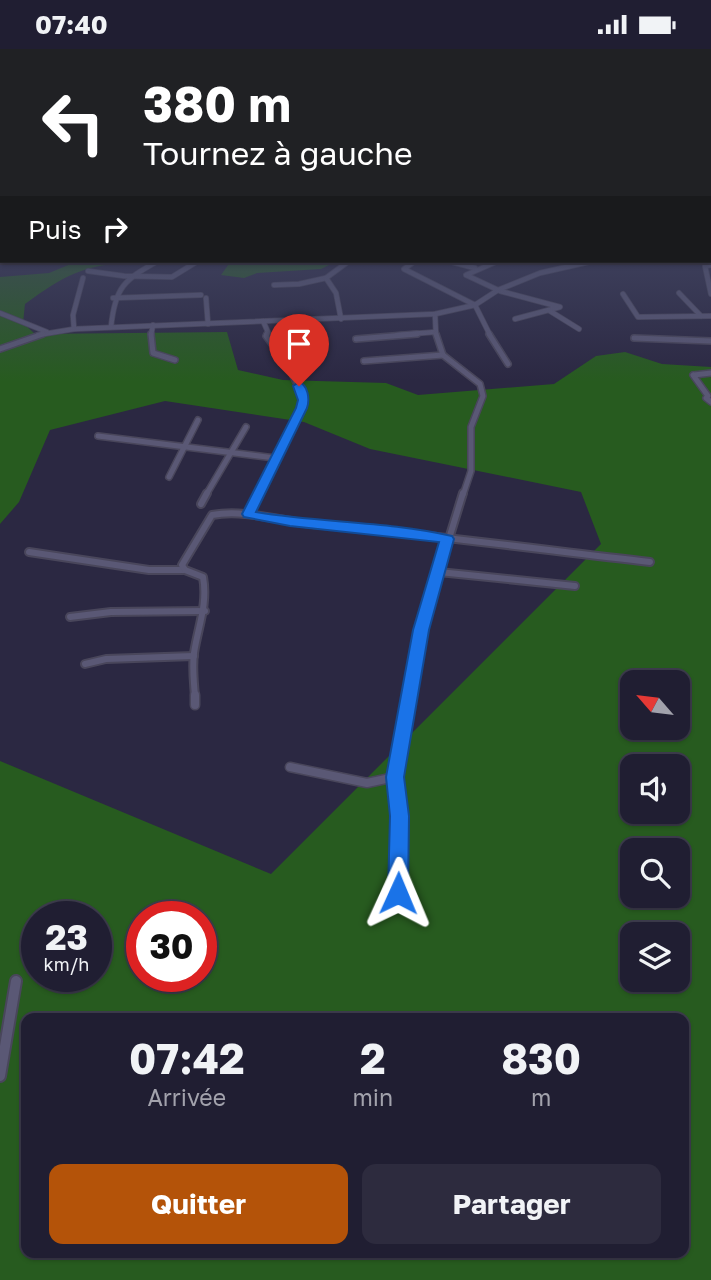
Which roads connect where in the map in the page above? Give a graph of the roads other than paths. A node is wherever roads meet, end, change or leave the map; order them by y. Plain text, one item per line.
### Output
1 (148, 266) edge
2 (189, 266) edge
3 (342, 266) edge
4 (408, 266) edge
5 (467, 266) edge
6 (483, 266) edge
7 (569, 266) edge
8 (705, 266) edge
9 (476, 269) junction
10 (88, 271) dead end
11 (131, 276) junction
12 (83, 278) dead end
13 (326, 278) junction
14 (274, 285) dead end
15 (498, 291) junction
16 (679, 293) dead end
17 (623, 294) dead end
18 (711, 294) edge
19 (113, 298) junction
20 (475, 305) junction
21 (551, 311) junction
22 (0, 313) edge
23 (435, 314) junction
24 (701, 316) junction
25 (711, 316) edge
26 (341, 320) junction
27 (515, 320) dead end
28 (263, 321) junction
29 (208, 324) junction
30 (153, 325) junction
31 (111, 327) junction
32 (74, 329) junction
33 (579, 330) dead end
34 (47, 332) junction
35 (435, 332) junction
36 (634, 338) dead end
37 (356, 339) dead end
38 (711, 341) edge
39 (0, 349) edge
40 (443, 355) junction
41 (175, 360) dead end
42 (365, 361) dead end
43 (508, 364) dead end
44 (711, 373) edge
45 (711, 402) edge
46 (198, 420) dead end
47 (246, 427) dead end
48 (98, 436) dead end
49 (185, 445) junction
50 (233, 451) junction
51 (275, 458) junction
52 (169, 477) dead end
53 (201, 504) dead end
54 (248, 514) junction
55 (447, 539) junction
56 (29, 552) dead end
57 (650, 562) dead end
58 (185, 570) junction
59 (439, 572) junction
60 (575, 586) dead end
61 (205, 611) junction
62 (71, 617) dead end
63 (194, 656) junction
64 (85, 664) dead end
65 (195, 705) dead end
66 (290, 767) dead end
67 (395, 777) junction
68 (398, 893) dead end
69 (16, 981) dead end
70 (0, 1076) edge

1 - 11 street
2 - 11 street
3 - 13 street
4 - 20 street
5 - 9 street
6 - 9 street
7 - 15 street
8 - 18 street
9 - 15 street
10 - 11 street
11 - 19 street
12 - 32 street
13 - 14 street
13 - 26 street
15 - 20 street
15 - 21 street
16 - 24 street
17 - 24 street
19 - 29 street
19 - 31 street
20 - 23 street
20 - 43 street
21 - 27 street
21 - 33 street
22 - 34 street
23 - 26 street
23 - 35 street
24 - 25 street
26 - 28 street
28 - 29 street
28 - 51 street
29 - 30 street
30 - 31 street
30 - 41 street
31 - 32 street
32 - 34 street
34 - 39 street
35 - 37 street
35 - 40 street
36 - 38 street
40 - 42 street
40 - 55 street
44 - 45 street
46 - 49 street
47 - 50 street
48 - 49 street
49 - 50 street
49 - 52 street
50 - 51 street
50 - 53 street
51 - 54 street
54 - 55 street
54 - 58 street
55 - 57 street
55 - 59 street
56 - 58 street
58 - 61 street
59 - 60 street
59 - 67 street
61 - 62 street
61 - 63 street
63 - 64 street
63 - 65 street
66 - 67 street
67 - 68 street
69 - 70 street

